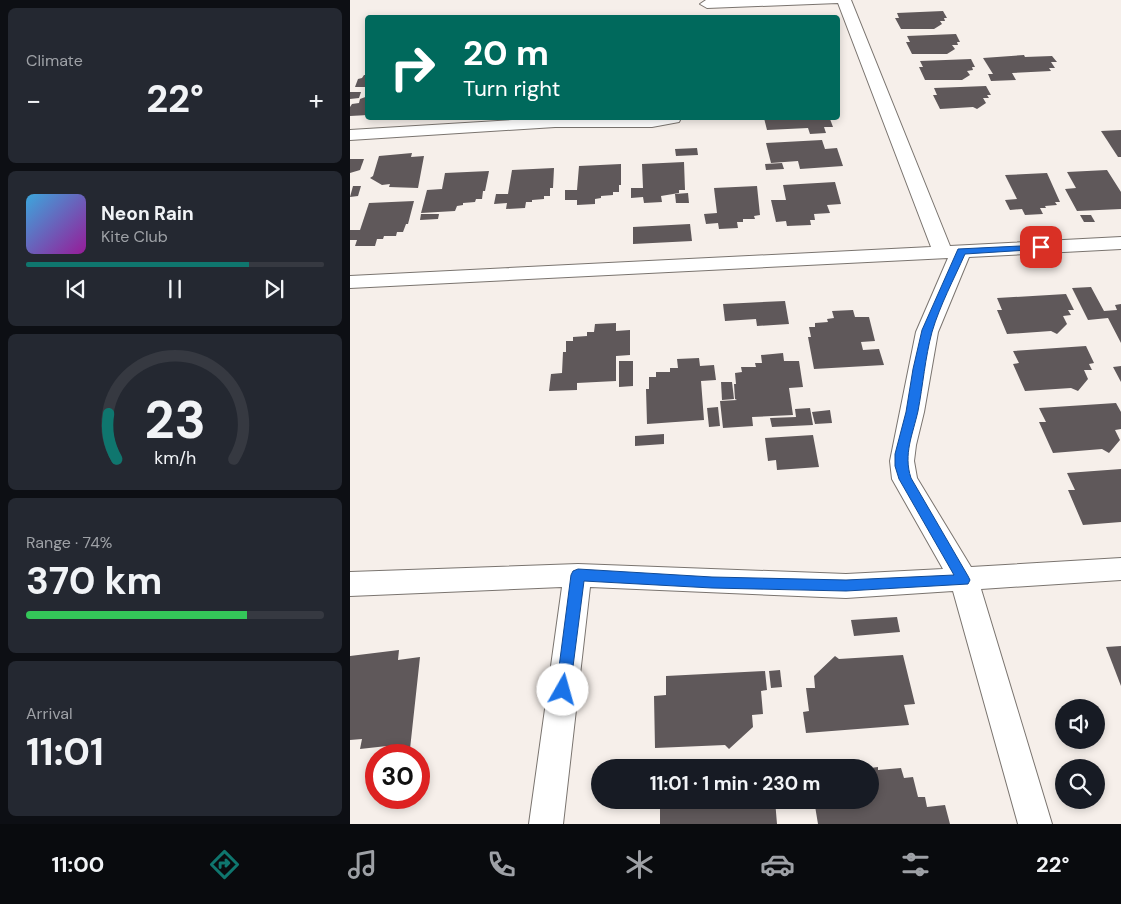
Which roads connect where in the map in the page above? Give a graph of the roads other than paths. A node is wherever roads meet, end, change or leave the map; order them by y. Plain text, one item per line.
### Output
1 (807, 0) edge
2 (834, 0) edge
3 (844, 0) edge
4 (705, 6) edge
5 (662, 120) edge
6 (350, 135) edge
7 (1121, 244) edge
8 (952, 252) junction
9 (350, 282) edge
10 (1121, 569) edge
11 (578, 575) junction
12 (964, 580) junction
13 (350, 584) edge
14 (546, 824) edge
15 (1035, 824) edge

1 - 2 street
1 - 4 street
3 - 8 street
5 - 6 street
7 - 8 street
8 - 9 street
8 - 12 street
10 - 12 street
11 - 12 street
11 - 13 street
11 - 14 street
12 - 15 street

